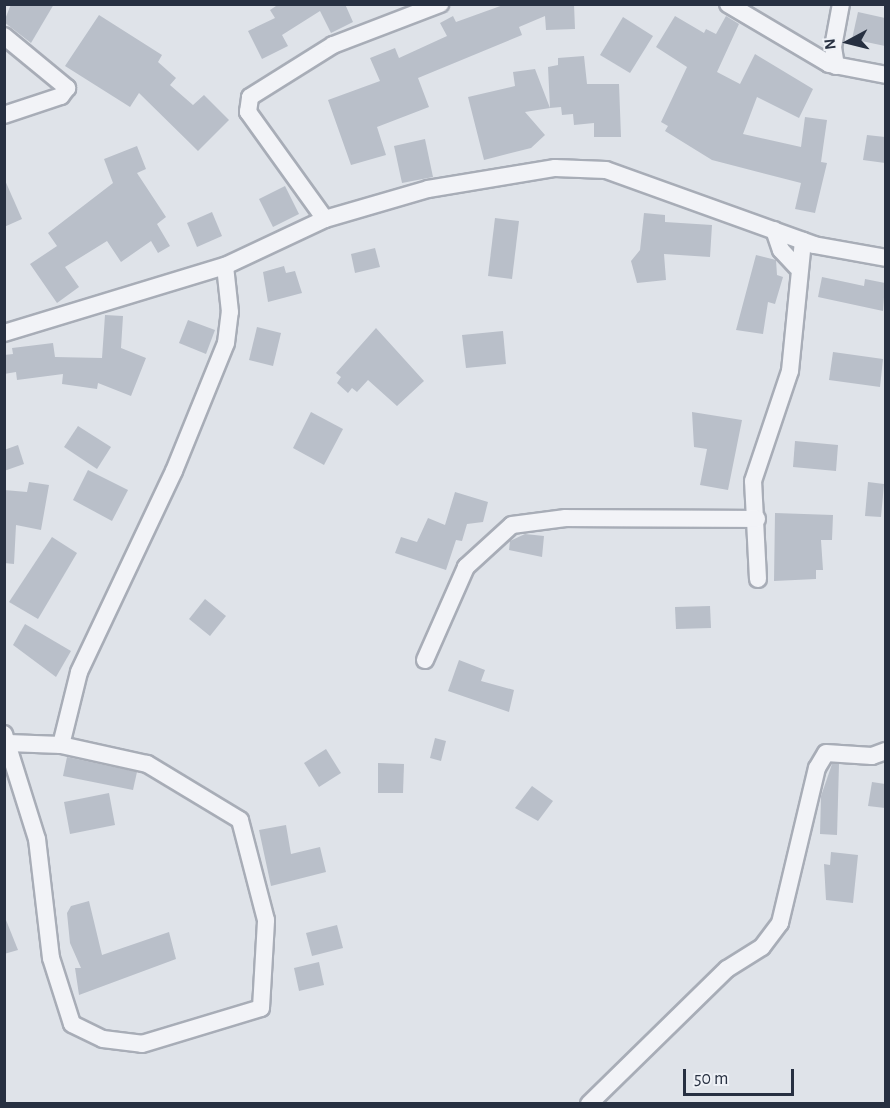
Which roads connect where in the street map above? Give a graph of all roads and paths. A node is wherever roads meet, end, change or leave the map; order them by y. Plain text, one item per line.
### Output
1 (440, 4) edge
2 (728, 4) edge
3 (841, 4) edge
4 (4, 36) edge
5 (833, 47) junction
6 (814, 56) junction
7 (836, 66) junction
8 (885, 75) edge
9 (4, 115) edge
10 (325, 219) junction
11 (774, 230) junction
12 (803, 241) junction
13 (885, 258) edge
14 (225, 266) junction
15 (797, 267) junction
16 (4, 333) edge
17 (757, 519) junction
18 (758, 579) dead end
19 (425, 660) dead end
20 (6, 739) edge
21 (61, 745) junction
22 (885, 751) edge
23 (589, 1104) edge

1 - 10 street
2 - 6 street
3 - 5 street
4 - 9 street
5 - 6 street
5 - 7 street
6 - 7 street
7 - 8 street
10 - 11 street
10 - 14 street
11 - 12 street
11 - 15 street
12 - 13 street
12 - 15 street
14 - 16 street
14 - 21 street
15 - 17 street
17 - 18 street
17 - 19 street
20 - 21 street
20 - 21 street
22 - 23 street

